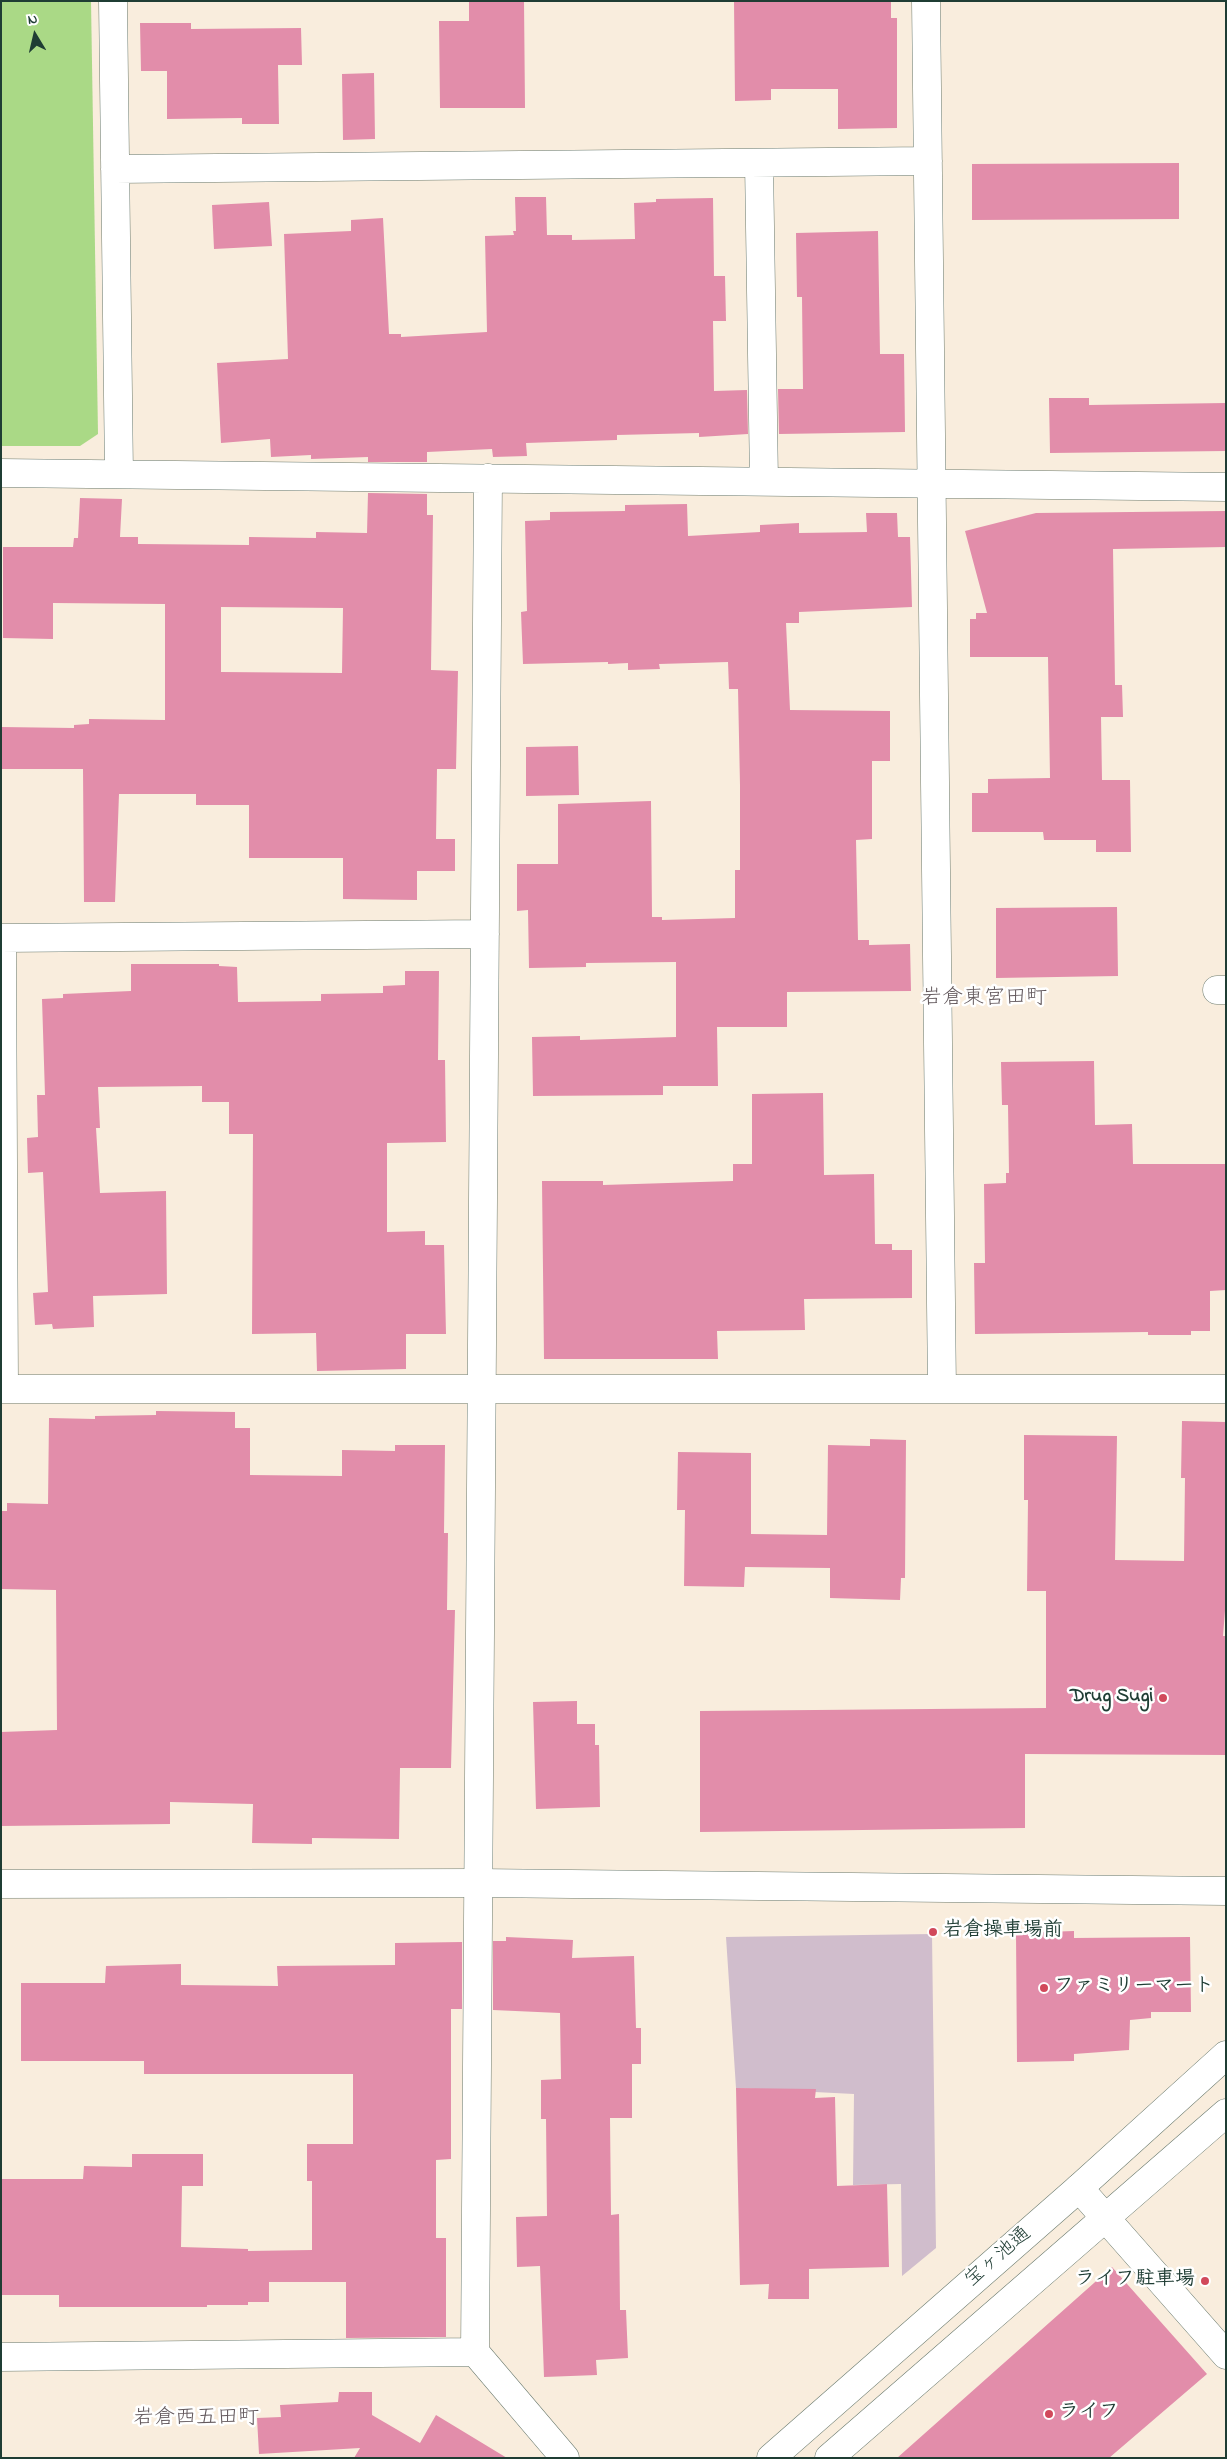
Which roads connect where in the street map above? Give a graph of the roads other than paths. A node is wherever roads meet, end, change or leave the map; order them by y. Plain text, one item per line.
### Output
1 (113, 1) edge
2 (926, 1) edge
3 (928, 161) junction
4 (759, 163) junction
5 (116, 170) junction
6 (1, 473) edge
7 (119, 474) junction
8 (488, 478) junction
9 (764, 481) junction
10 (932, 483) junction
11 (1226, 486) edge
12 (485, 934) junction
13 (2, 938) edge
14 (2, 1182) edge
15 (3, 1389) edge
16 (481, 1389) junction
17 (942, 1389) junction
18 (1226, 1389) edge
19 (478, 1883) junction
20 (1, 1884) edge
21 (1226, 1892) edge
22 (1226, 2055) edge
23 (1226, 2113) edge
24 (1079, 2188) junction
25 (1106, 2218) junction
26 (474, 2352) junction
27 (1226, 2355) edge
28 (1, 2356) edge
29 (565, 2458) edge
30 (771, 2458) edge
31 (829, 2458) edge

1 - 5 street
2 - 3 street
3 - 4 street
3 - 10 street
4 - 5 street
4 - 9 street
5 - 7 street
6 - 7 street
7 - 8 street
8 - 9 street
8 - 12 street
9 - 10 street
10 - 11 street
10 - 17 street
12 - 13 street
12 - 16 street
13 - 14 street
14 - 15 street
15 - 16 street
16 - 17 street
16 - 19 street
17 - 18 street
19 - 20 street
19 - 21 street
19 - 26 street
22 - 24 street, 宝ヶ池通
23 - 25 street, 宝ヶ池通
24 - 25 street
24 - 30 street, 宝ヶ池通
25 - 27 street
25 - 31 street, 宝ヶ池通
26 - 28 street
26 - 29 street

